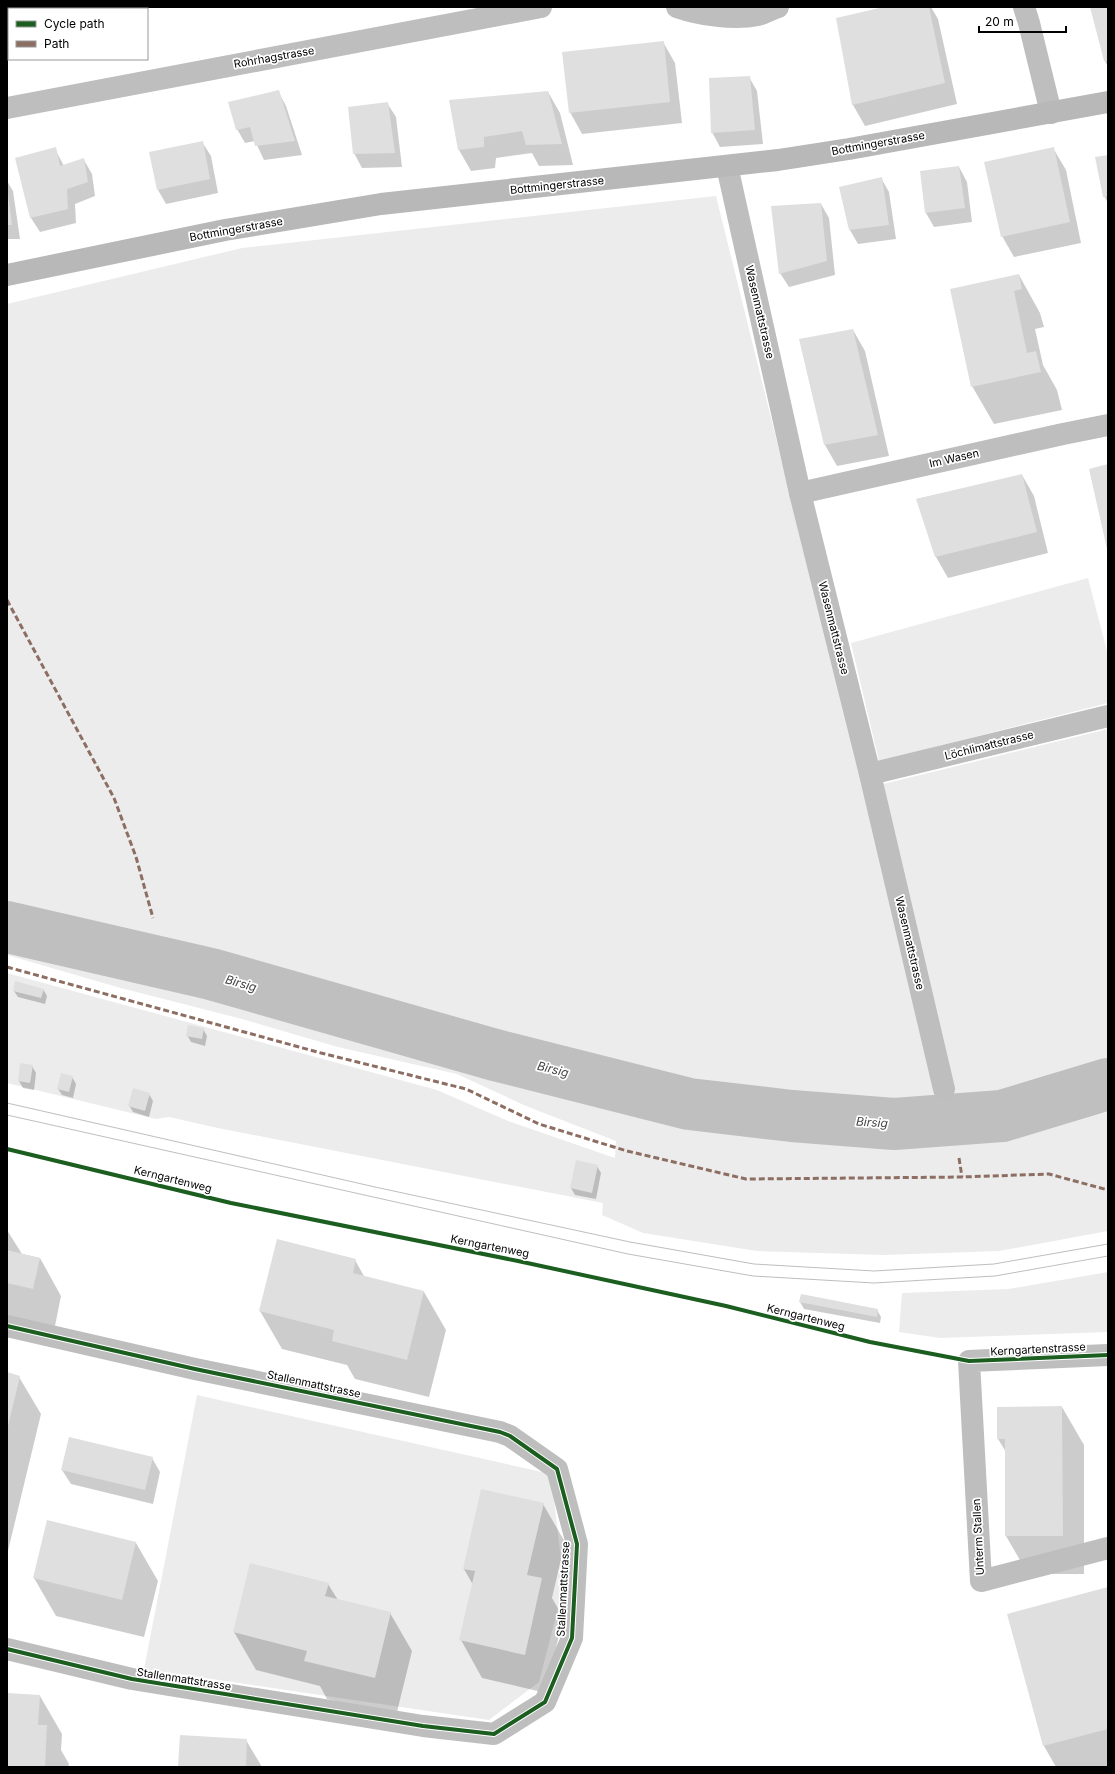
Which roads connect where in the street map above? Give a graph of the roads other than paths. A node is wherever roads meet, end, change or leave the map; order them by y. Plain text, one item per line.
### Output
1 (541, 7) edge
2 (677, 7) edge
3 (778, 7) edge
4 (1024, 7) edge
5 (1108, 102) edge
6 (7, 108) edge
7 (1051, 112) junction
8 (727, 166) junction
9 (7, 275) edge
10 (1108, 425) edge
11 (800, 493) junction
12 (1108, 716) edge
13 (870, 774) junction
14 (944, 1089) dead end
15 (7, 1326) edge
16 (1108, 1355) edge
17 (969, 1361) joint
18 (1108, 1548) edge
19 (7, 1649) edge

1 - 6 street, Rohrhagstrasse
2 - 3 street
4 - 7 street
5 - 7 main road, Bottmingerstrasse
7 - 8 main road, Bottmingerstrasse
8 - 9 main road, Bottmingerstrasse
8 - 11 street, Wasenmattstrasse
10 - 11 street, Im Wasen
11 - 13 street, Wasenmattstrasse
12 - 13 street, Löchlimattstrasse
13 - 14 street, Wasenmattstrasse
15 - 19 street, Stallenmattstrasse
16 - 17 street, Kerngartenstrasse
17 - 18 street, Unterm Stallen

